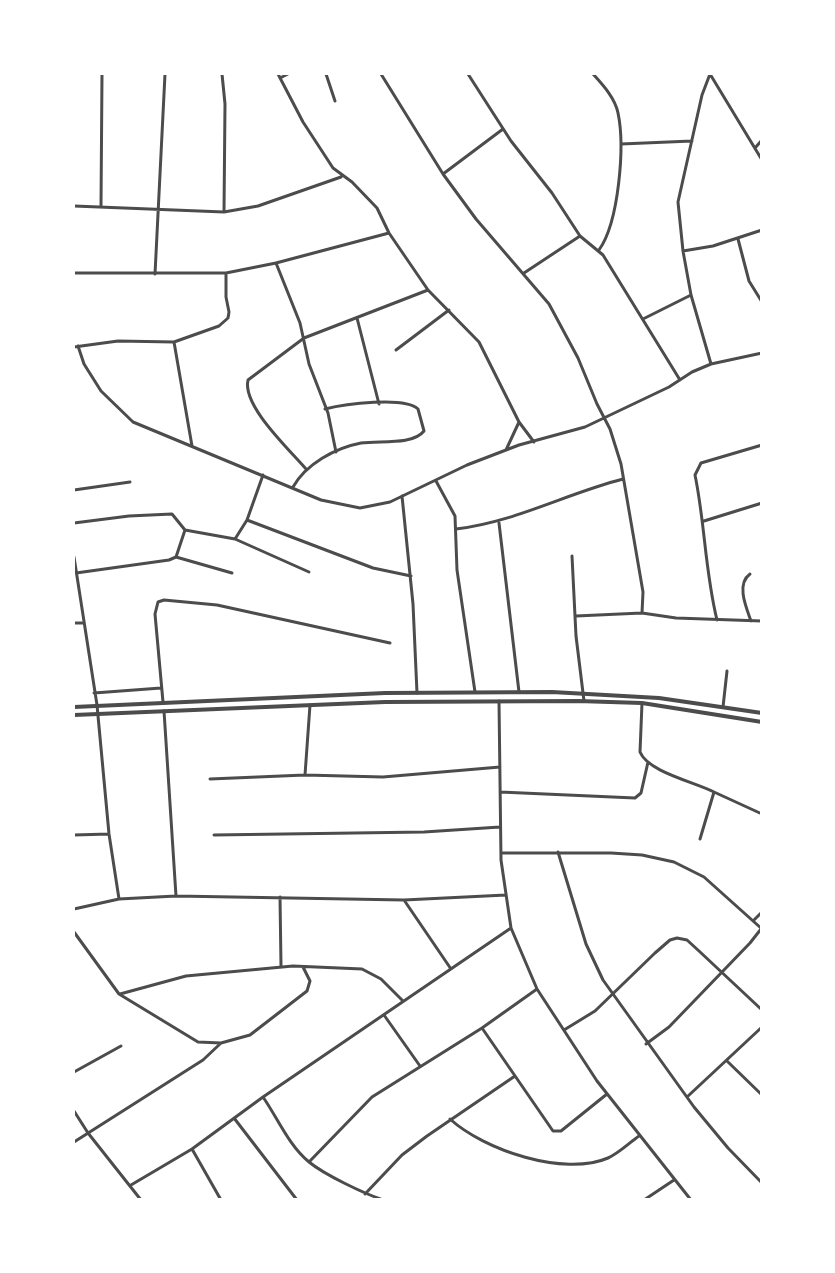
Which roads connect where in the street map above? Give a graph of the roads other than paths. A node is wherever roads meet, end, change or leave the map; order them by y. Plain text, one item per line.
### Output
1 (102, 74) edge
2 (165, 74) edge
3 (222, 74) edge
4 (278, 74) edge
5 (288, 74) edge
6 (326, 74) edge
7 (381, 74) edge
8 (468, 74) edge
9 (593, 74) edge
10 (710, 74) edge
11 (280, 78) junction
12 (335, 101) dead end
13 (503, 129) junction
14 (762, 140) edge
15 (692, 141) junction
16 (621, 144) junction
17 (755, 148) junction
18 (762, 160) edge
19 (443, 174) junction
20 (342, 177) junction
21 (74, 206) edge
22 (101, 206) junction
23 (159, 211) junction
24 (224, 212) junction
25 (762, 230) edge
26 (389, 233) junction
27 (580, 237) junction
28 (738, 239) junction
29 (599, 250) junction
30 (683, 251) junction
31 (276, 263) junction
32 (74, 273) edge
33 (226, 273) junction
34 (524, 273) junction
35 (154, 274) junction
36 (428, 290) junction
37 (691, 295) junction
38 (762, 302) edge
39 (449, 310) junction
40 (357, 318) junction
41 (643, 319) junction
42 (304, 338) junction
43 (174, 342) junction
44 (76, 346) edge
45 (396, 350) dead end
46 (762, 353) edge
47 (711, 364) junction
48 (680, 380) junction
49 (379, 404) junction
50 (325, 409) junction
51 (604, 418) junction
52 (519, 422) junction
53 (534, 442) junction
54 (762, 445) edge
55 (192, 447) junction
56 (505, 451) junction
57 (336, 452) junction
58 (306, 469) junction
59 (263, 475) junction
60 (623, 480) junction
61 (436, 481) junction
62 (130, 482) dead end
63 (293, 487) junction
64 (74, 490) edge
65 (402, 496) junction
66 (762, 503) edge
67 (247, 520) junction
68 (704, 521) junction
69 (74, 523) edge
70 (499, 523) junction
71 (456, 529) junction
72 (185, 530) junction
73 (235, 539) junction
74 (176, 556) junction
75 (572, 556) dead end
76 (74, 557) edge
77 (74, 567) edge
78 (309, 572) dead end
79 (76, 573) junction
80 (232, 573) dead end
81 (750, 574) dead end
82 (411, 576) junction
83 (642, 613) junction
84 (576, 616) junction
85 (717, 620) junction
86 (751, 621) junction
87 (762, 621) edge
88 (74, 623) edge
89 (82, 623) junction
90 (390, 643) dead end
91 (727, 671) dead end
92 (161, 688) junction
93 (519, 692) junction
94 (94, 693) junction
95 (417, 693) junction
96 (476, 693) junction
97 (583, 693) junction
98 (500, 701) junction
99 (584, 701) junction
100 (163, 702) junction
101 (642, 703) junction
102 (97, 705) junction
103 (310, 705) junction
104 (74, 706) edge
105 (723, 706) junction
106 (164, 711) junction
107 (97, 713) junction
108 (762, 713) edge
109 (74, 715) edge
110 (762, 723) edge
111 (648, 762) junction
112 (500, 767) junction
113 (305, 775) junction
114 (210, 779) dead end
115 (501, 792) junction
116 (714, 792) junction
117 (762, 814) edge
118 (501, 827) junction
119 (109, 834) junction
120 (74, 835) edge
121 (214, 835) dead end
122 (700, 839) dead end
123 (558, 852) junction
124 (501, 853) junction
125 (506, 895) junction
126 (176, 896) junction
127 (280, 897) junction
128 (119, 899) junction
129 (404, 900) junction
130 (74, 909) edge
131 (762, 912) edge
132 (753, 921) junction
133 (511, 928) junction
134 (761, 929) edge
135 (74, 932) edge
136 (281, 966) junction
137 (303, 967) junction
138 (451, 969) junction
139 (722, 973) junction
140 (537, 989) junction
141 (118, 994) junction
142 (613, 995) junction
143 (403, 1001) junction
144 (762, 1011) edge
145 (384, 1015) junction
146 (762, 1027) edge
147 (482, 1028) junction
148 (564, 1030) junction
149 (221, 1043) junction
150 (646, 1044) junction
151 (122, 1046) dead end
152 (727, 1061) junction
153 (420, 1066) junction
154 (74, 1072) edge
155 (515, 1076) junction
156 (607, 1094) junction
157 (762, 1095) edge
158 (263, 1097) junction
159 (687, 1097) junction
160 (74, 1111) edge
161 (234, 1118) junction
162 (450, 1119) junction
163 (88, 1133) junction
164 (639, 1136) junction
165 (74, 1142) edge
166 (192, 1149) junction
167 (309, 1162) junction
168 (674, 1180) junction
169 (762, 1183) edge
170 (131, 1185) junction
171 (365, 1194) junction
172 (141, 1200) edge
173 (222, 1200) edge
174 (297, 1200) edge
175 (383, 1200) edge
176 (644, 1200) edge
177 (691, 1200) edge

1 - 22 street
2 - 23 street
3 - 24 street
4 - 11 street
5 - 11 street
6 - 12 street
7 - 19 street
8 - 13 street
9 - 16 street
10 - 15 street
10 - 17 street
11 - 20 street
13 - 19 street
13 - 27 street
14 - 17 street
15 - 16 street
15 - 30 street
16 - 29 street
17 - 18 street
19 - 34 street
20 - 24 street
20 - 26 street
21 - 22 street
22 - 23 street
23 - 24 street
23 - 35 street
25 - 28 street
26 - 31 street
26 - 36 street
27 - 29 street
27 - 34 street
28 - 30 street
28 - 38 street
29 - 41 street
30 - 37 street
31 - 33 street
31 - 42 street
32 - 35 street
33 - 35 street
33 - 43 street
34 - 51 street
36 - 39 street
36 - 40 street
37 - 41 street
37 - 47 street
39 - 45 street
39 - 52 street
40 - 42 street
40 - 49 street
41 - 48 street
42 - 50 street
42 - 58 street
43 - 44 street
43 - 55 street
44 - 55 street
46 - 47 street
47 - 48 street
48 - 51 street
49 - 50 street
49 - 57 street
50 - 57 street
51 - 53 street
51 - 60 street
52 - 53 street
52 - 56 street
53 - 56 street
54 - 68 street
55 - 59 street
56 - 61 street
57 - 58 street
58 - 63 street
59 - 63 street
59 - 67 street
60 - 70 street
60 - 83 street
61 - 65 street
61 - 71 street
62 - 64 street
63 - 65 street
65 - 82 street
66 - 68 street
67 - 73 street
67 - 82 street
68 - 85 street
69 - 72 street
70 - 71 street
70 - 93 street
71 - 96 street
72 - 73 street
72 - 74 street
73 - 78 street
74 - 79 street
74 - 80 street
75 - 84 street
76 - 77 street
77 - 79 street
79 - 89 street
81 - 86 street
82 - 95 street
83 - 84 street
83 - 85 street
84 - 97 street
85 - 86 street
86 - 87 street
88 - 89 street
89 - 94 street
90 - 92 street
91 - 105 street
92 - 94 street
92 - 100 street
93 - 96 street
93 - 97 street
94 - 102 street
95 - 96 street
95 - 100 street
97 - 99 street
97 - 105 street
98 - 99 street
98 - 103 street
98 - 112 street
99 - 101 street
100 - 102 street
101 - 110 street
101 - 111 street
102 - 104 street
102 - 107 street
103 - 106 street
103 - 113 street
105 - 108 street
106 - 107 street
106 - 126 street
107 - 109 street
107 - 119 street
111 - 115 street
111 - 116 street
112 - 113 street
112 - 115 street
113 - 114 street
115 - 118 street
116 - 117 street
116 - 122 street
118 - 121 street
118 - 124 street
119 - 120 street
119 - 128 street
123 - 124 street
123 - 132 street
123 - 142 street
124 - 125 street
125 - 129 street
125 - 133 street
126 - 127 street
126 - 128 street
127 - 129 street
127 - 136 street
128 - 130 street
129 - 138 street
131 - 132 street
132 - 134 street
133 - 138 street
133 - 140 street
134 - 139 street
135 - 141 street
136 - 137 street
136 - 141 street
137 - 143 street
137 - 149 street
138 - 143 street
139 - 142 street
139 - 144 street
139 - 150 street
140 - 147 street
140 - 148 street
141 - 149 street
142 - 148 street
142 - 150 street
143 - 145 street
145 - 153 street
145 - 158 street
146 - 152 street
147 - 153 street
147 - 155 street
148 - 156 street
149 - 163 street
150 - 159 street
151 - 154 street
152 - 157 street
152 - 159 street
153 - 167 street
155 - 156 street
155 - 162 street
156 - 164 street
158 - 161 street
158 - 167 street
159 - 169 street
160 - 163 street
161 - 166 street
161 - 174 street
162 - 164 street
162 - 171 street
163 - 165 street
163 - 170 street
164 - 168 street
166 - 170 street
166 - 173 street
167 - 171 street
168 - 176 street
168 - 177 street
170 - 172 street
171 - 175 street

